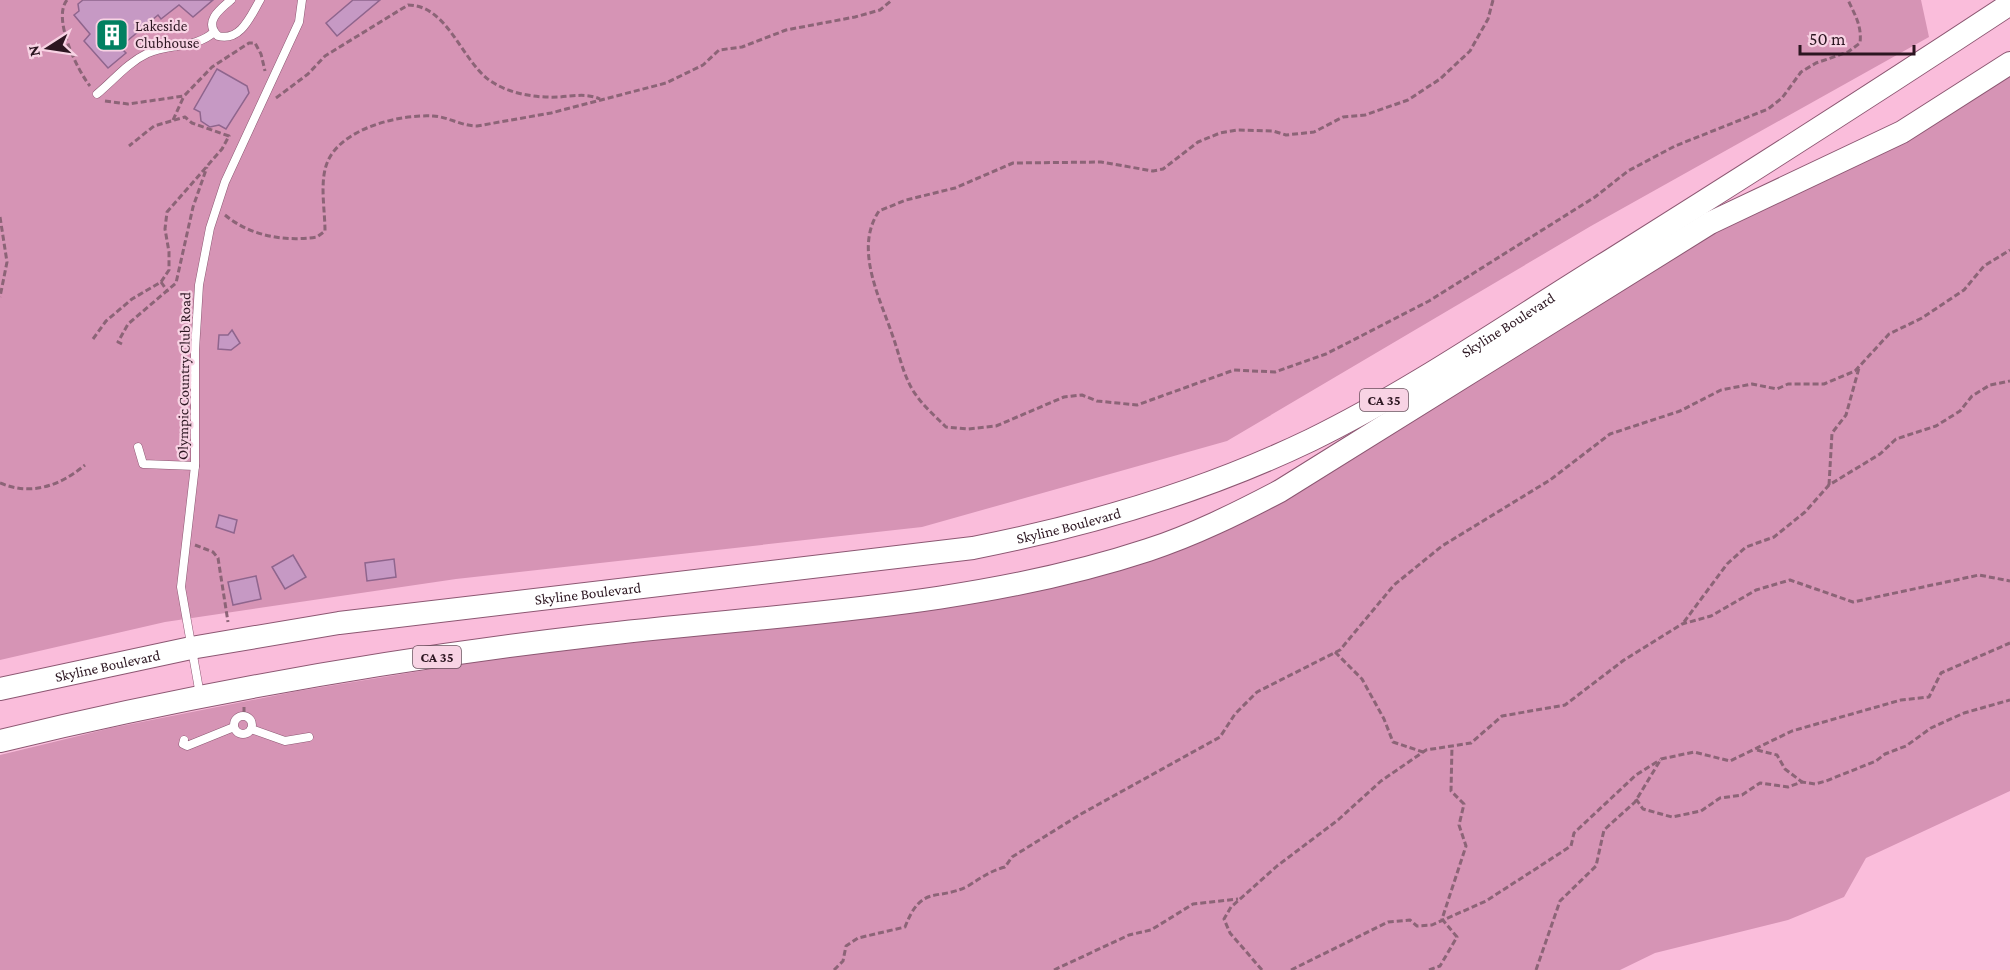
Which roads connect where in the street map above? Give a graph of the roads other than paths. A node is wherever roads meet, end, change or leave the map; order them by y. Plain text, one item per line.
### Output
1 (231, 0) edge
2 (260, 0) edge
3 (304, 1) edge
4 (2010, 4) edge
5 (2010, 13) edge
6 (214, 32) junction
7 (1930, 56) junction
8 (2010, 63) edge
9 (2010, 73) edge
10 (1966, 93) junction
11 (97, 94) road end
12 (138, 447) dead end
13 (195, 466) junction
14 (191, 648) junction
15 (0, 689) edge
16 (200, 698) junction
17 (234, 727) junction
18 (251, 729) junction
19 (309, 737) dead end
20 (184, 740) dead end
21 (0, 741) edge

1 - 6 lane
2 - 6 lane
3 - 13 lane, Olympic Country Club Road
4 - 7 main road, Skyline Boulevard / CA 35
5 - 7 main road
6 - 11 lane
7 - 14 main road, Skyline Boulevard / CA 35
8 - 10 main road, Skyline Boulevard / CA 35
9 - 10 main road
10 - 16 main road, Skyline Boulevard / CA 35
12 - 13 lane
13 - 14 lane, Olympic Country Club Road
14 - 15 main road, Skyline Boulevard / CA 35
14 - 16 lane, Olympic Country Club Road
16 - 21 main road, Skyline Boulevard / CA 35
17 - 18 lane
17 - 18 lane
17 - 20 lane
18 - 19 lane

